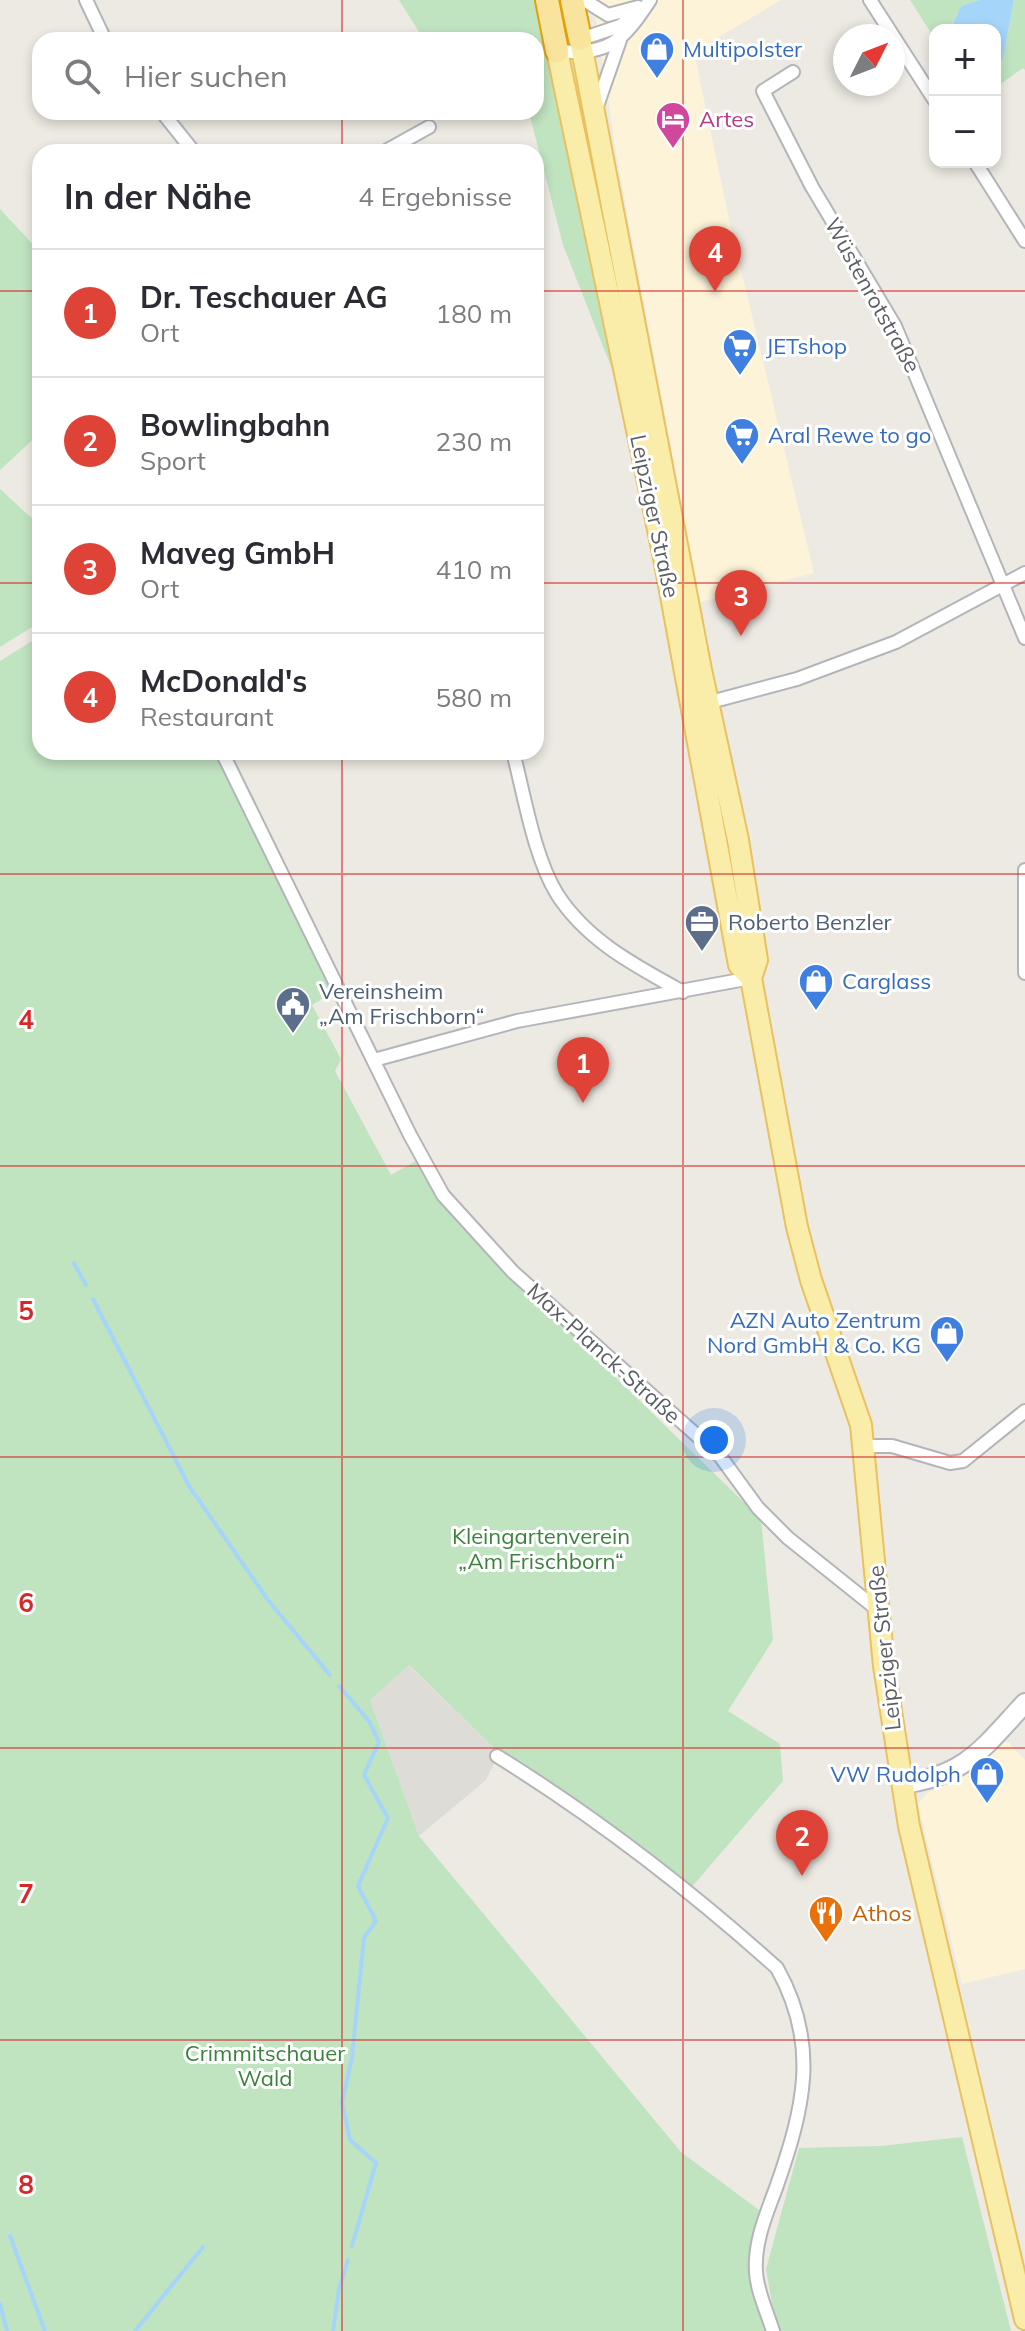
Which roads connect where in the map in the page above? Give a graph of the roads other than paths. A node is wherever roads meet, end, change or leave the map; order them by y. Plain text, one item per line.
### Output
1 (86, 0) edge
2 (547, 0) edge
3 (572, 0) edge
4 (584, 0) edge
5 (870, 0) edge
6 (649, 2) edge
7 (101, 32) edge
8 (620, 40) junction
9 (581, 46) junction
10 (557, 51) junction
11 (793, 72) dead end
12 (932, 96) edge
13 (595, 112) junction
14 (168, 120) edge
15 (429, 127) dead end
16 (188, 144) edge
17 (398, 144) edge
18 (979, 168) edge
19 (1025, 241) edge
20 (1025, 573) edge
21 (1002, 585) junction
22 (1025, 638) edge
23 (700, 704) junction
24 (226, 760) edge
25 (515, 760) edge
26 (1025, 870) edge
27 (1025, 973) edge
28 (751, 978) junction
29 (683, 992) junction
30 (374, 1060) junction
31 (1025, 1411) edge
32 (865, 1446) junction
33 (878, 1610) junction
34 (1025, 1703) edge
35 (497, 1756) dead end
36 (902, 1784) junction
37 (1025, 2319) edge
38 (773, 2331) edge

1 - 7 street
2 - 10 highway, Leipziger Straße
3 - 9 highway, Leipziger Straße
4 - 6 street
5 - 12 street
6 - 8 street
6 - 9 street
8 - 9 street
8 - 13 street
9 - 10 street
9 - 13 main road, Leipziger Straße
10 - 23 main road, Leipziger Straße
11 - 21 street, Wüstenrotstraße
13 - 23 main road, Leipziger Straße
14 - 16 street
15 - 17 street
18 - 19 street
20 - 21 street
21 - 22 street, Wüstenrotstraße
21 - 23 street
23 - 28 main road, Leipziger Straße
24 - 30 street, Max-Planck-Straße
25 - 29 street
26 - 27 street
28 - 29 street
28 - 32 main road, Leipziger Straße
29 - 30 street
30 - 33 street, Max-Planck-Straße
31 - 32 street
32 - 33 main road, Leipziger Straße
33 - 36 main road, Leipziger Straße
34 - 36 main road
35 - 38 street
36 - 37 main road, Leipziger Straße

